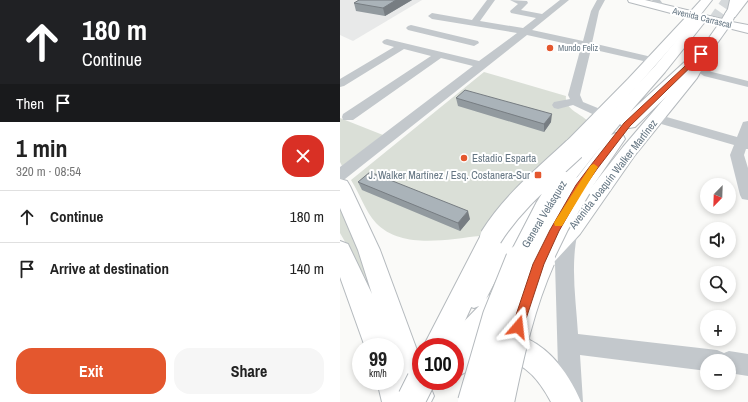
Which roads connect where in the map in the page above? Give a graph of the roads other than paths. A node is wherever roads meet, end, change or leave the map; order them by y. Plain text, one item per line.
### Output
1 (491, 0) edge
2 (514, 0) edge
3 (565, 0) edge
4 (602, 0) edge
5 (634, 0) edge
6 (642, 0) edge
7 (707, 0) edge
8 (735, 0) edge
9 (742, 0) edge
10 (658, 2) edge
11 (432, 16) dead end
12 (544, 17) junction
13 (712, 19) junction
14 (474, 23) junction
15 (748, 25) edge
16 (410, 28) dead end
17 (748, 29) edge
18 (525, 31) junction
19 (441, 35) junction
20 (387, 42) dead end
21 (474, 43) dead end
22 (587, 44) junction
23 (402, 46) junction
24 (707, 49) junction
25 (418, 50) junction
26 (439, 55) junction
27 (652, 60) junction
28 (482, 66) junction
29 (697, 68) junction
30 (340, 84) edge
31 (748, 84) edge
32 (576, 101) junction
33 (558, 105) dead end
34 (628, 105) junction
35 (601, 114) junction
36 (348, 117) dead end
37 (656, 118) junction
38 (627, 125) junction
39 (748, 125) edge
40 (744, 144) edge
41 (340, 175) edge
42 (571, 185) junction
43 (340, 186) edge
44 (748, 195) edge
45 (568, 231) junction
46 (340, 250) edge
47 (376, 338) edge
48 (442, 338) edge
49 (449, 338) edge
50 (464, 340) edge
51 (568, 343) junction
52 (464, 359) edge
53 (700, 359) edge
54 (736, 363) edge
55 (748, 365) edge
56 (408, 394) edge
57 (472, 402) edge
58 (500, 402) edge
59 (566, 402) edge
60 (571, 402) edge

1 - 14 street
2 - 12 street
3 - 12 street
4 - 22 street
5 - 13 main road, Avenida Carrascal
6 - 10 main road, Avenida Carrascal
7 - 13 main road, Avenida Joaquín Walker Martínez
8 - 13 main road, Avenida Joaquín Walker Martínez
9 - 13 highway
10 - 13 main road, Avenida Carrascal
11 - 14 street
12 - 18 street
13 - 15 main road, Avenida Carrascal
13 - 17 main road, Avenida Carrascal
13 - 24 main road, Avenida Joaquín Walker Martínez
13 - 27 main road, Avenida Joaquín Walker Martínez
13 - 34 highway, General Velásquez
13 - 38 highway, General Velásquez
14 - 18 street
16 - 19 street
18 - 22 street
18 - 28 street
19 - 21 street
19 - 25 street
20 - 23 street
22 - 27 street
22 - 32 street
23 - 25 street
23 - 30 street
24 - 29 main road, Avenida Joaquín Walker Martínez
24 - 38 highway
25 - 26 street
26 - 28 street
26 - 36 street
27 - 35 main road, Avenida Joaquín Walker Martínez
28 - 41 street
29 - 31 street
29 - 37 main road, Avenida Joaquín Walker Martínez
32 - 33 street
32 - 35 street
34 - 42 highway, General Velásquez
34 - 48 highway, bridge
35 - 49 main road, Avenida Joaquín Walker Martínez
37 - 40 street
37 - 45 main road, Avenida Joaquín Walker Martínez
38 - 42 highway, General Velásquez
39 - 40 street
40 - 44 street
42 - 57 highway, General Velásquez, bridge
42 - 58 highway, General Velásquez, bridge
43 - 56 main road
45 - 50 main road, Avenida Joaquín Walker Martínez
45 - 51 street
46 - 47 main road
51 - 53 street
51 - 60 street
52 - 59 main road
54 - 55 street

